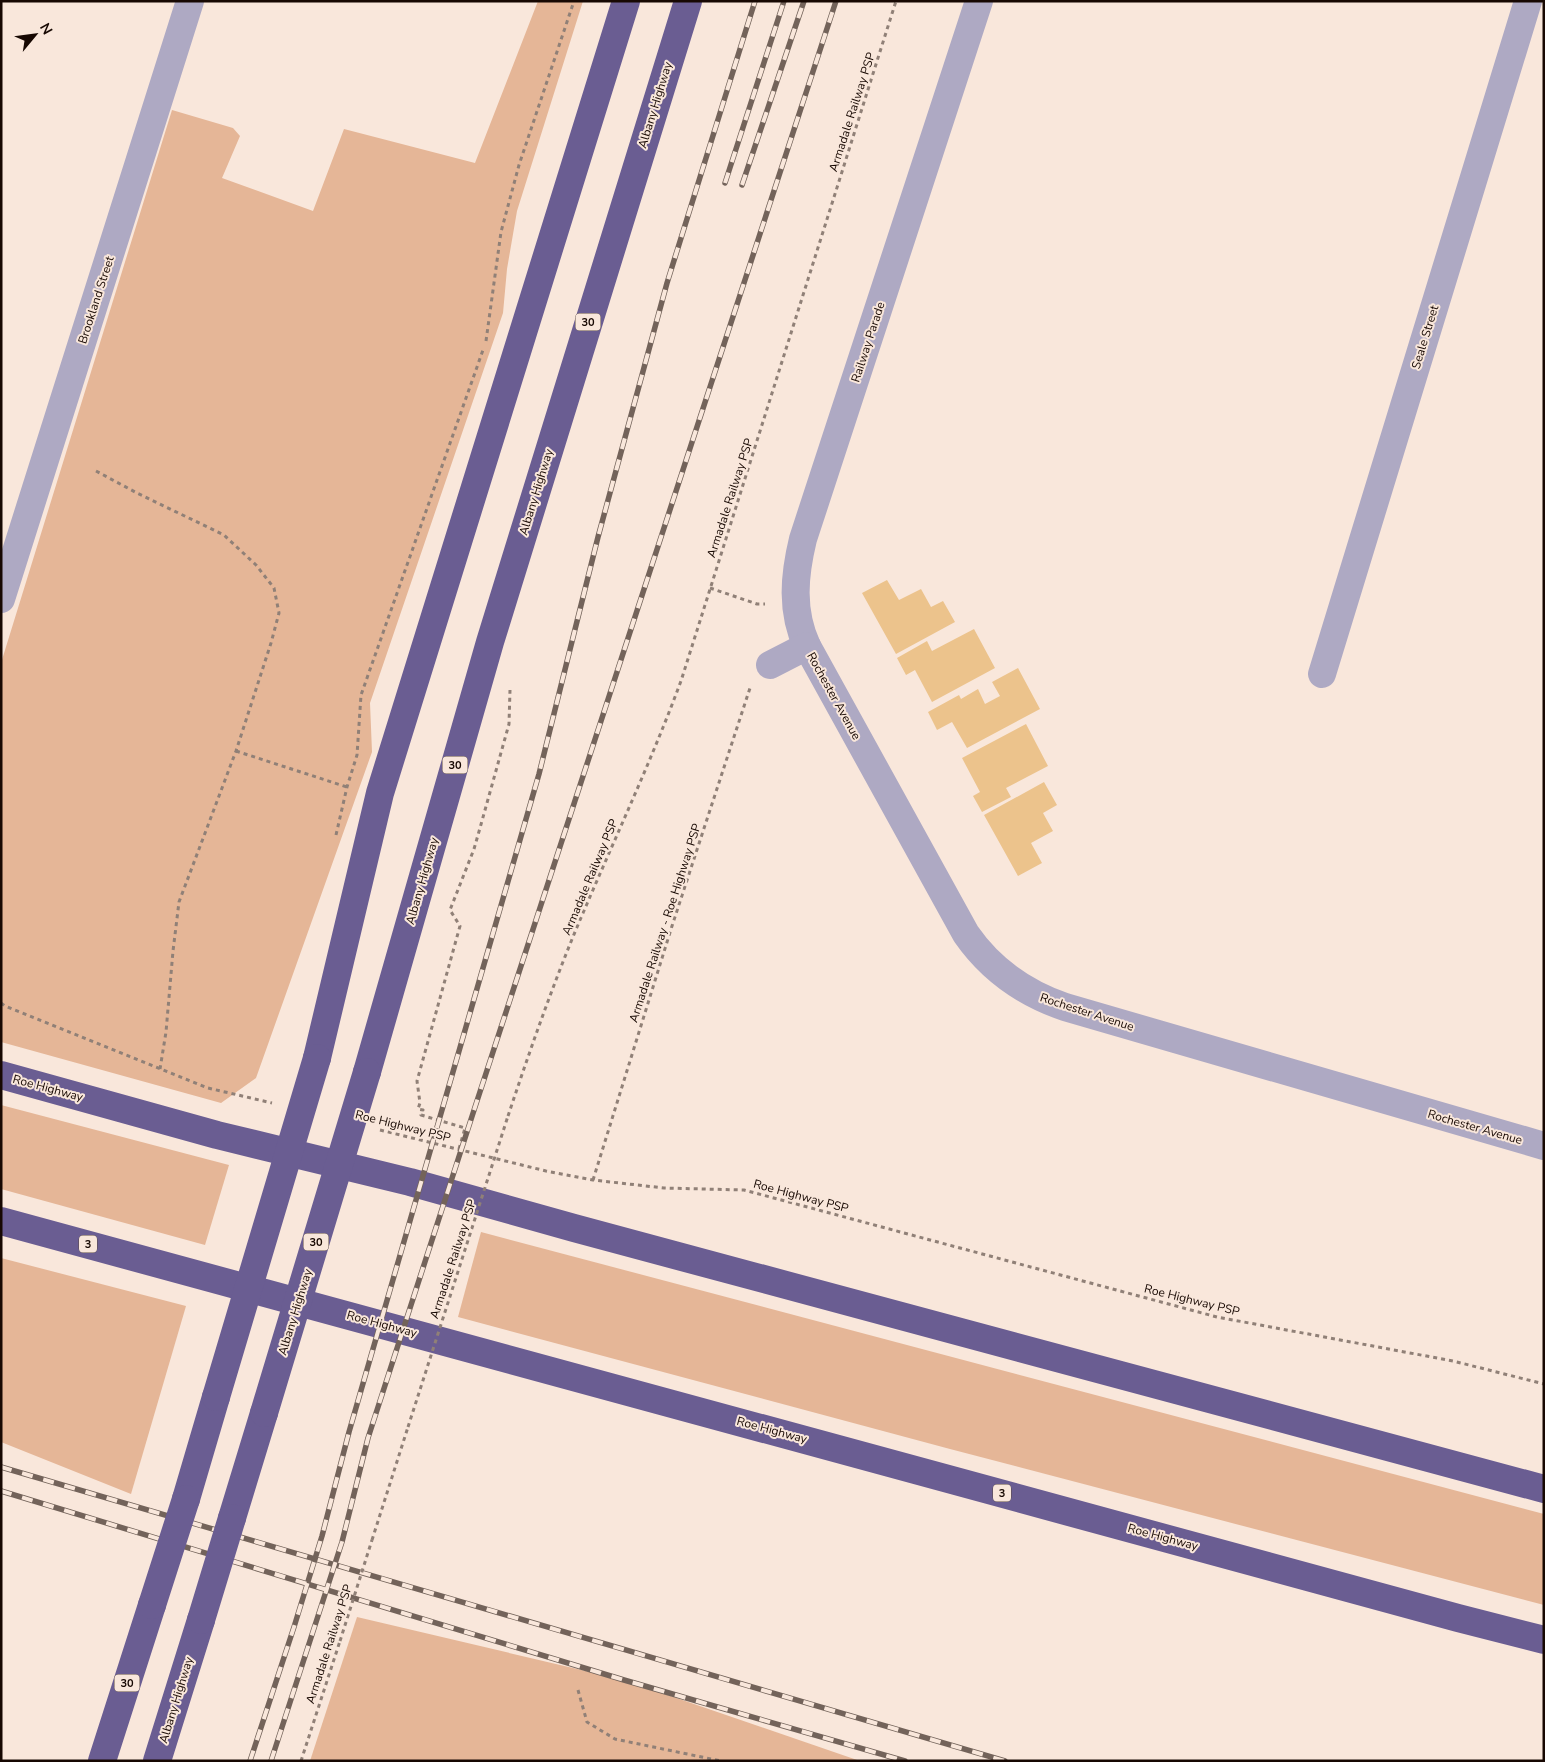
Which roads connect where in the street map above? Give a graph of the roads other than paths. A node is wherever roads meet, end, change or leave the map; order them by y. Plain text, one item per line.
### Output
1 (190, 1) edge
2 (626, 1) edge
3 (688, 1) edge
4 (980, 1) edge
5 (1528, 1) edge
6 (1538, 1) edge
7 (1544, 3) edge
8 (1, 599) edge
9 (807, 646) junction
10 (762, 673) road end
11 (1322, 674) dead end
12 (1, 1075) edge
13 (1544, 1146) edge
14 (1, 1221) edge
15 (1544, 1489) edge
16 (1544, 1640) edge
17 (102, 1761) edge
18 (157, 1761) edge

1 - 8 street, Brookland Street
2 - 17 highway, 30, bridge
3 - 18 highway, Albany Highway / 30, bridge
4 - 9 street, Railway Parade
5 - 11 street, Seale Street
6 - 7 street
9 - 10 street
9 - 13 street, Rochester Avenue
12 - 15 highway, Roe Highway
14 - 16 highway, Roe Highway / 3

